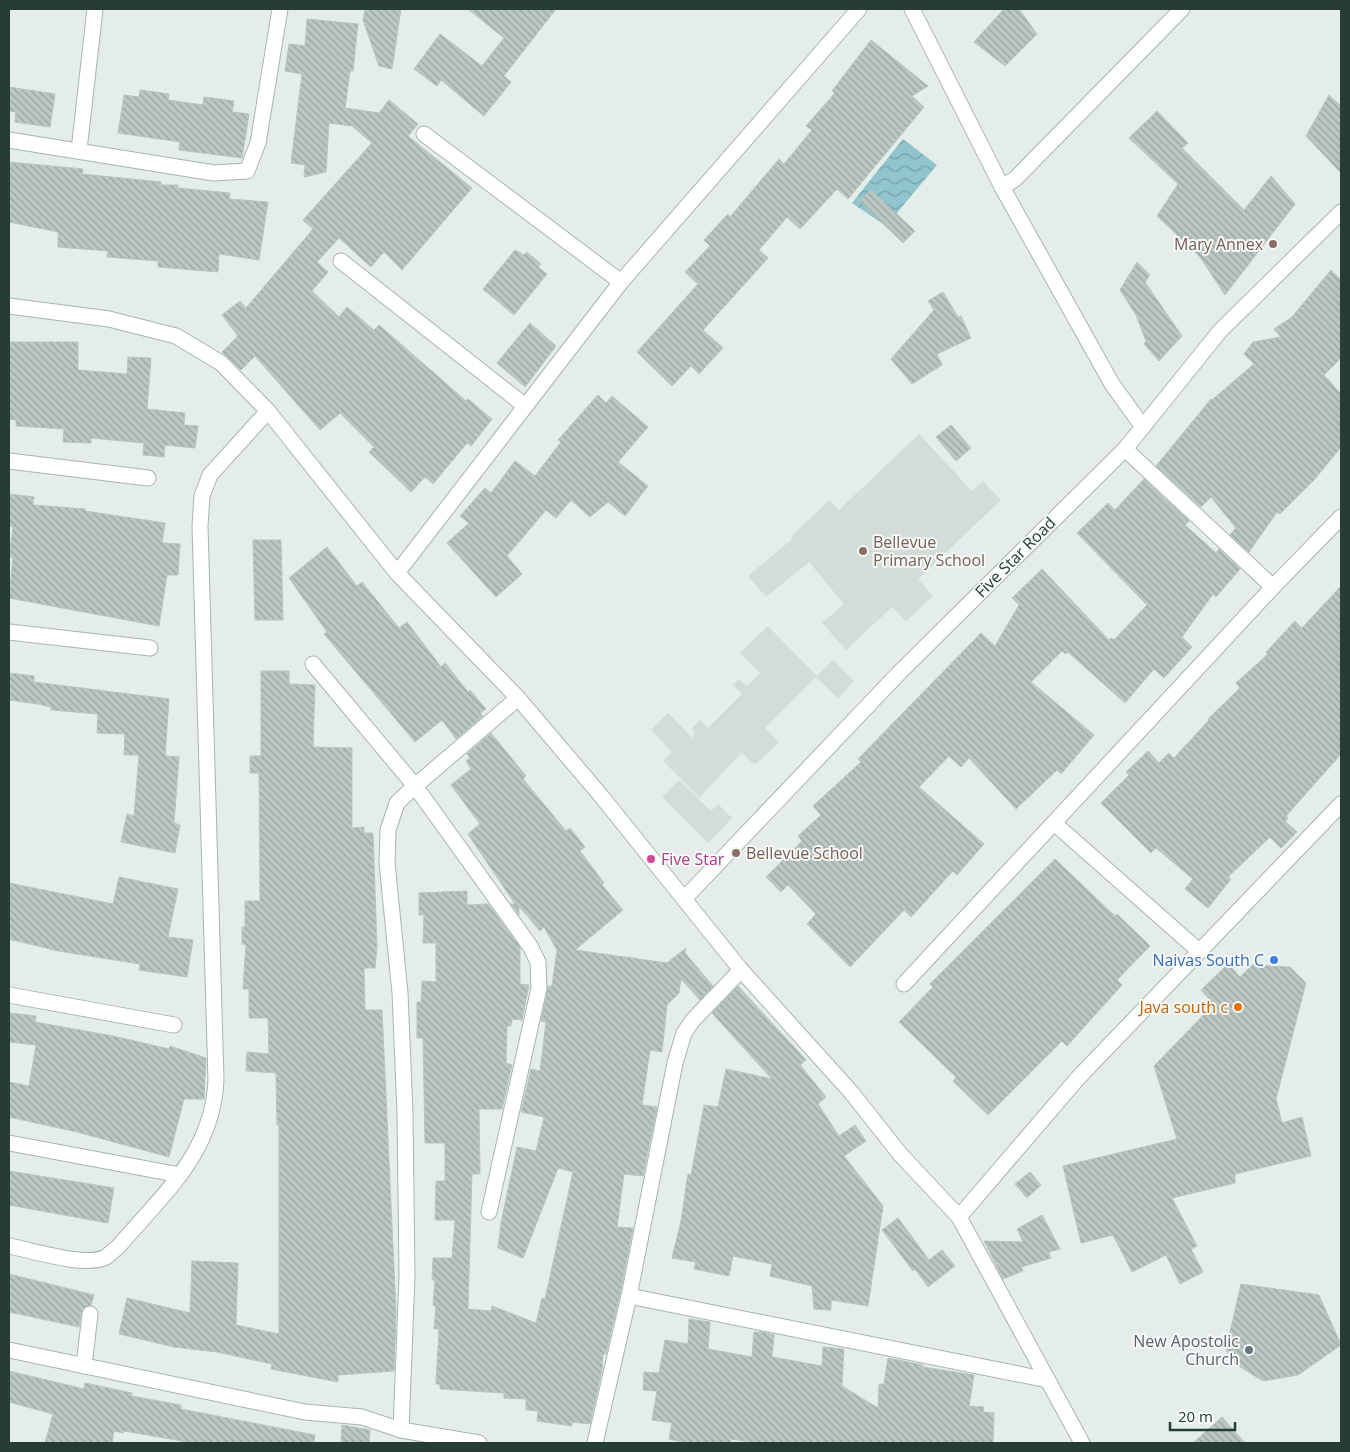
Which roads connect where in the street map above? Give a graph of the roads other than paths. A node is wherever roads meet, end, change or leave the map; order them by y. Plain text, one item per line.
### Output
1 (95, 9) edge
2 (280, 9) edge
3 (859, 9) edge
4 (912, 9) edge
5 (1182, 9) edge
6 (424, 134) dead end
7 (9, 140) edge
8 (79, 150) junction
9 (1002, 187) junction
10 (1341, 212) edge
11 (341, 261) dead end
12 (621, 282) junction
13 (9, 306) edge
14 (524, 405) junction
15 (268, 411) junction
16 (1143, 427) junction
17 (1125, 449) junction
18 (9, 461) edge
19 (148, 478) dead end
20 (1341, 518) edge
21 (397, 573) junction
22 (1273, 587) junction
23 (9, 632) edge
24 (150, 648) dead end
25 (313, 664) dead end
26 (518, 698) junction
27 (414, 786) junction
28 (1341, 804) edge
29 (1054, 823) junction
30 (684, 899) junction
31 (1199, 951) junction
32 (741, 970) junction
33 (904, 984) dead end
34 (9, 995) edge
35 (174, 1025) dead end
36 (9, 1143) edge
37 (180, 1174) junction
38 (490, 1212) dead end
39 (959, 1217) junction
40 (9, 1246) edge
41 (629, 1296) junction
42 (90, 1314) dead end
43 (9, 1350) edge
44 (84, 1366) junction
45 (1048, 1380) junction
46 (401, 1430) junction
47 (479, 1443) edge
48 (595, 1443) edge
49 (1082, 1443) edge

1 - 8 street
2 - 8 street
3 - 12 street
4 - 9 street
5 - 9 street
6 - 12 street
7 - 8 street
9 - 16 street
10 - 16 street, Five Star Road
11 - 14 street
12 - 14 street
13 - 15 street
14 - 21 street
15 - 21 street
15 - 37 street
16 - 17 street, Five Star Road
17 - 22 street
17 - 30 street, Five Star Road
18 - 19 street
20 - 22 street
21 - 26 street
22 - 29 street
23 - 24 street
25 - 27 street
26 - 27 street
26 - 30 street
27 - 38 street
27 - 46 street
28 - 31 street
29 - 31 street
29 - 33 street
30 - 32 street
31 - 39 street
32 - 39 street
32 - 41 street
34 - 35 street
36 - 37 street
37 - 40 street
39 - 45 street
41 - 45 street
41 - 48 street
42 - 44 street
43 - 44 street
44 - 46 street
45 - 49 street
46 - 47 street

